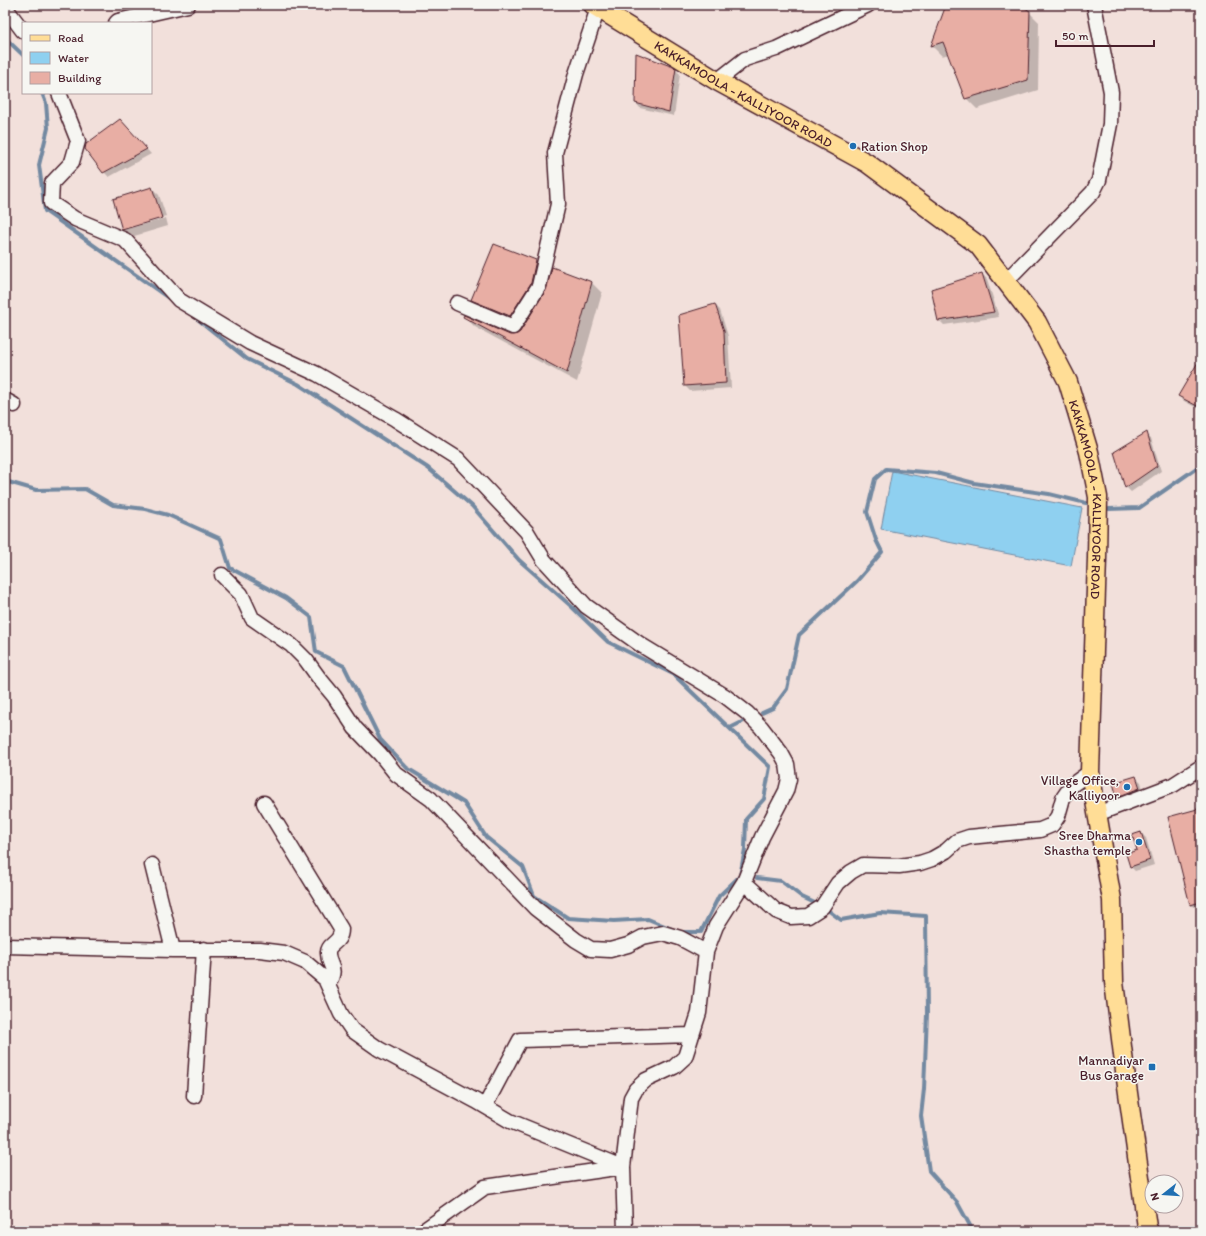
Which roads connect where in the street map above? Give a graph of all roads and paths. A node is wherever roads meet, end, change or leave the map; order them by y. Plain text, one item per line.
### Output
1 (188, 5) edge
2 (868, 5) edge
3 (1094, 5) edge
4 (5, 6) edge
5 (596, 6) edge
6 (117, 22) edge
7 (22, 30) edge
8 (717, 81) junction
9 (59, 94) edge
10 (1006, 281) junction
11 (458, 303) dead end
12 (222, 575) dead end
13 (1201, 767) edge
14 (1090, 772) junction
15 (264, 803) dead end
16 (1097, 814) junction
17 (152, 865) dead end
18 (744, 882) junction
19 (5, 946) edge
20 (204, 949) junction
21 (174, 950) junction
22 (706, 952) junction
23 (328, 984) junction
24 (692, 1035) junction
25 (194, 1096) dead end
26 (485, 1106) junction
27 (623, 1167) junction
28 (423, 1231) edge
29 (625, 1231) edge
30 (1149, 1231) edge

1 - 6 street
2 - 8 street
3 - 10 street
4 - 7 street
5 - 8 main road, KAKKAMOOLA - KALLIYOOR ROAD
5 - 11 street
8 - 10 main road, KAKKAMOOLA - KALLIYOOR ROAD
9 - 18 street
10 - 14 main road, KAKKAMOOLA - KALLIYOOR ROAD
12 - 22 street
13 - 16 street
14 - 16 main road, KAKKAMOOLA - KALLIYOOR ROAD
14 - 18 street
15 - 23 street
16 - 30 main road, KAKKAMOOLA - KALLIYOOR ROAD
17 - 21 street
18 - 22 street
19 - 21 street
20 - 21 street
20 - 23 street
20 - 25 street
22 - 24 street
23 - 26 street
24 - 26 street
24 - 27 street
26 - 27 street
27 - 28 street
27 - 29 street

